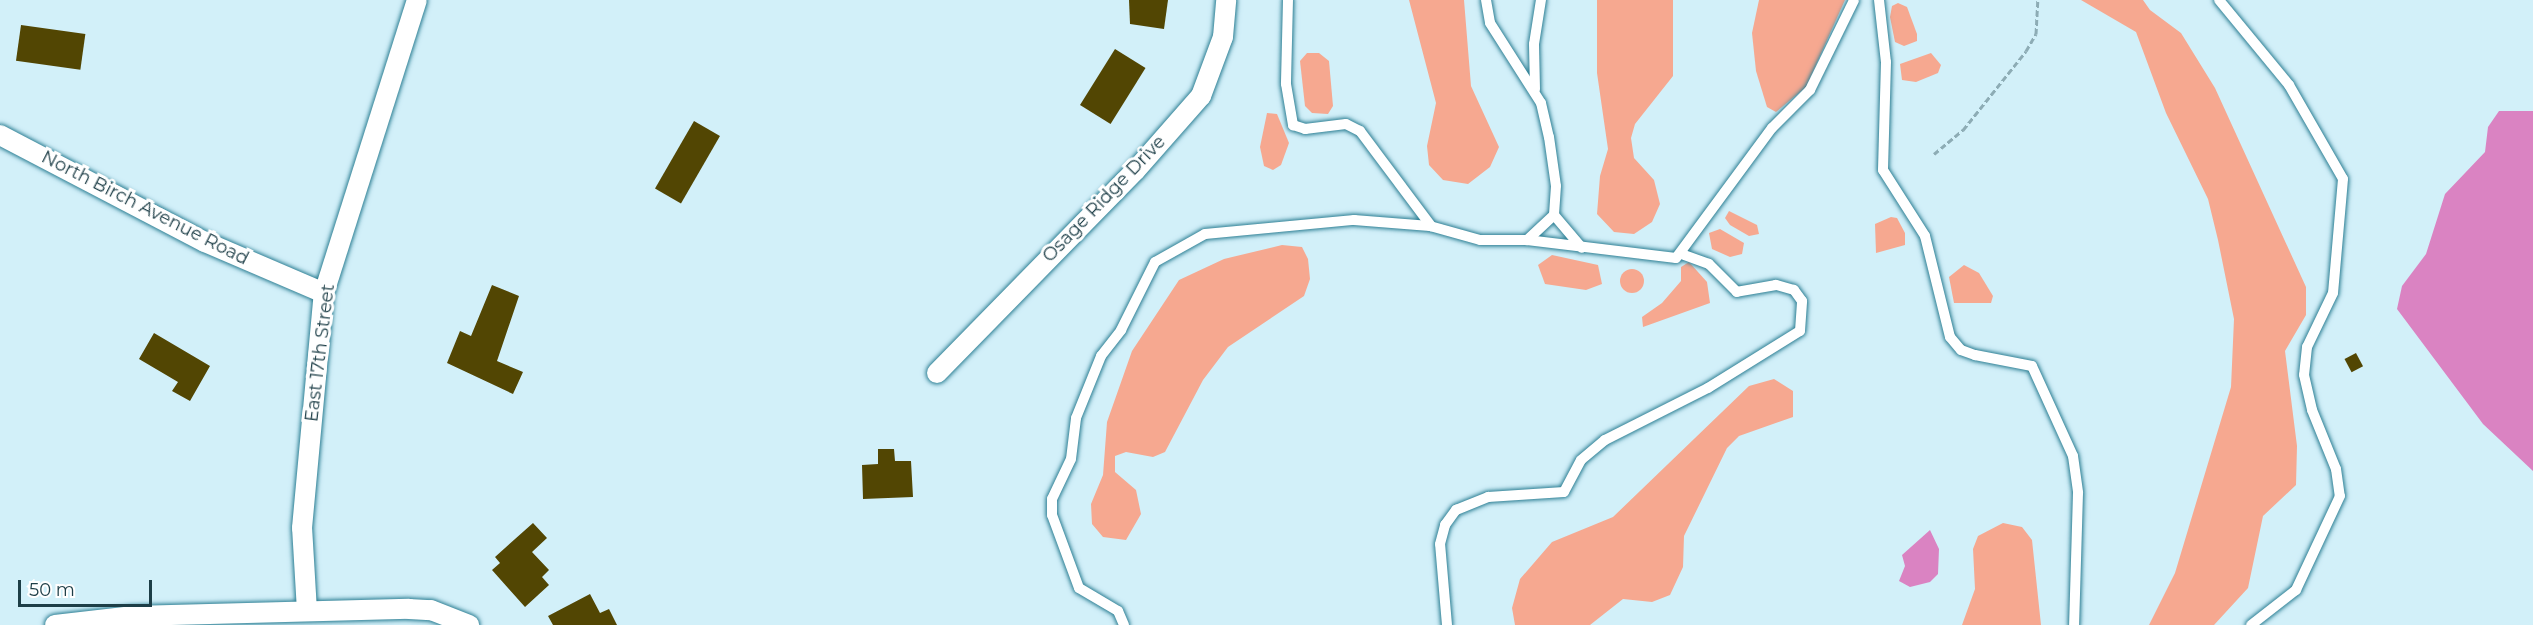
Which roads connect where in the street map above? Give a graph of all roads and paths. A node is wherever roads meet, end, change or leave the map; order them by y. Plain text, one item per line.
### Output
1 (417, 0) edge
2 (1226, 0) edge
3 (1288, 0) edge
4 (1486, 0) edge
5 (1541, 0) edge
6 (1854, 0) edge
7 (1879, 0) edge
8 (2038, 0) edge
9 (2219, 0) edge
10 (1535, 90) junction
11 (0, 135) edge
12 (1934, 154) dead end
13 (1554, 215) junction
14 (1431, 226) junction
15 (1527, 240) junction
16 (1582, 248) junction
17 (1682, 254) junction
18 (324, 293) junction
19 (937, 373) dead end
20 (307, 610) junction
21 (55, 625) edge
22 (469, 625) edge
23 (1124, 625) edge
24 (1447, 625) edge
25 (2074, 625) edge
26 (2251, 625) edge

1 - 18 street, East 17th Street
2 - 19 street, Osage Ridge Drive
3 - 14 lane
4 - 10 lane
5 - 10 lane
6 - 17 lane
7 - 25 lane
8 - 12 path
9 - 26 lane
10 - 13 lane
11 - 18 street, North Birch Avenue Road
13 - 15 lane
13 - 16 lane
14 - 15 lane
14 - 23 lane
15 - 16 lane
16 - 17 lane
17 - 24 lane
18 - 20 street, East 17th Street
20 - 21 street
20 - 22 street

